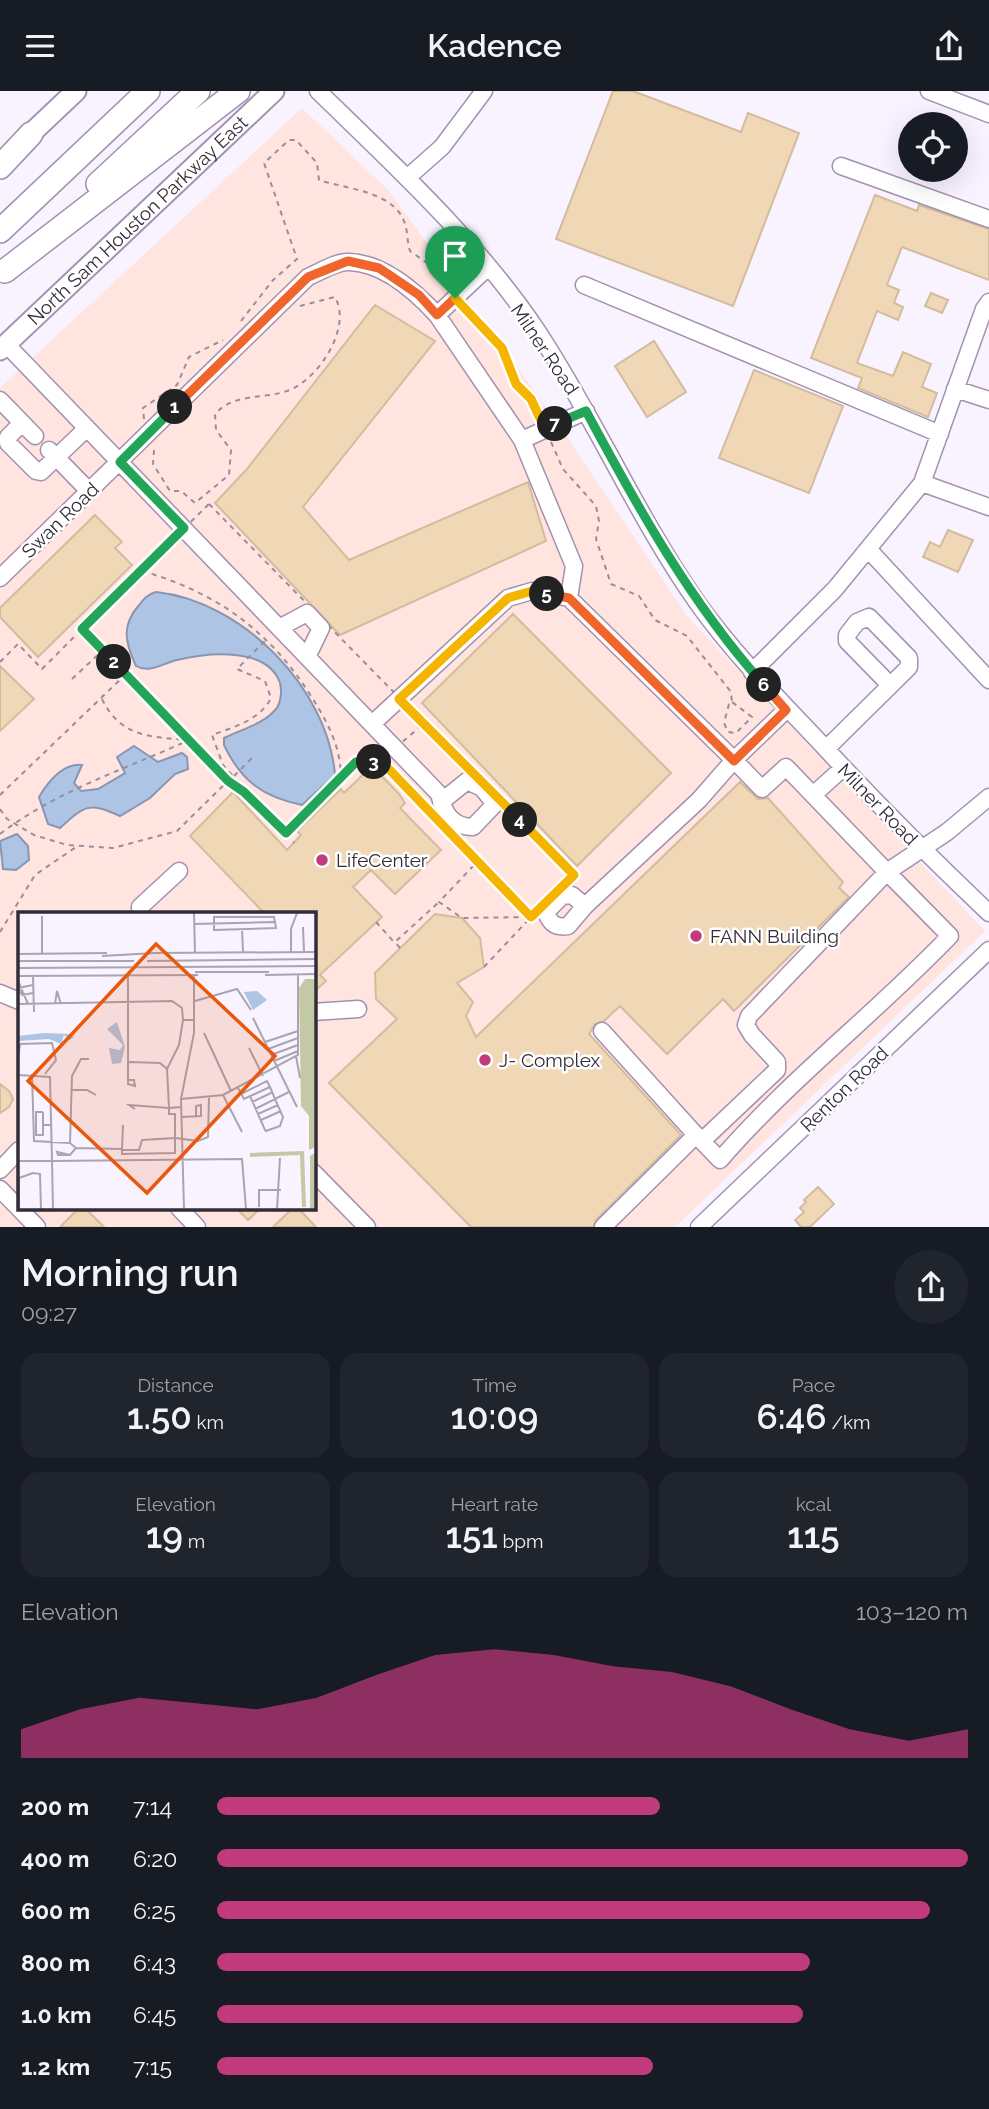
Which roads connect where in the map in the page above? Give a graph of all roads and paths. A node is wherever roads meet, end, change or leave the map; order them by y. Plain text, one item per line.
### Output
1 (76, 91) edge
2 (148, 91) edge
3 (198, 91) edge
4 (238, 91) edge
5 (274, 91) edge
6 (318, 91) edge
7 (484, 91) edge
8 (932, 91) edge
9 (972, 99) edge
10 (989, 114) edge
11 (31, 134) joint
12 (0, 165) edge
13 (841, 166) dead end
14 (407, 178) junction
15 (989, 219) edge
16 (0, 231) edge
17 (488, 267) junction
18 (2, 273) edge
19 (583, 285) dead end
20 (455, 298) junction
21 (989, 302) edge
22 (293, 309) dead end
23 (437, 315) junction
24 (244, 318) junction
25 (265, 319) junction
26 (240, 322) dead end
27 (226, 339) dead end
28 (3, 347) edge
29 (955, 389) junction
30 (0, 400) edge
31 (989, 400) edge
32 (586, 411) junction
33 (22, 423) junction
34 (88, 428) junction
35 (545, 429) junction
36 (940, 434) junction
37 (147, 435) junction
38 (35, 436) dead end
39 (522, 440) junction
40 (53, 454) junction
41 (120, 462) junction
42 (922, 483) junction
43 (89, 491) junction
44 (989, 507) edge
45 (184, 528) junction
46 (868, 549) junction
47 (141, 571) junction
48 (0, 578) edge
49 (569, 598) junction
50 (82, 629) junction
51 (273, 633) junction
52 (22, 640) dead end
53 (18, 644) junction
54 (103, 651) junction
55 (307, 657) junction
56 (0, 662) edge
57 (752, 672) junction
58 (126, 674) junction
59 (72, 679) dead end
60 (989, 680) edge
61 (890, 685) dead end
62 (101, 698) junction
63 (399, 699) junction
64 (732, 702) junction
65 (786, 710) junction
66 (424, 723) junction
67 (372, 724) junction
68 (189, 740) junction
69 (826, 749) junction
70 (395, 750) junction
71 (252, 758) dead end
72 (381, 761) junction
73 (734, 761) junction
74 (843, 768) junction
75 (471, 771) dead end
76 (233, 776) junction
77 (341, 776) junction
78 (228, 781) junction
79 (0, 795) edge
80 (813, 795) junction
81 (989, 797) edge
82 (440, 802) dead end
83 (0, 809) edge
84 (508, 809) dead end
85 (438, 823) dead end
86 (14, 824) junction
87 (286, 833) junction
88 (448, 833) dead end
89 (0, 834) edge
90 (294, 843) dead end
91 (77, 846) junction
92 (921, 848) junction
93 (477, 863) junction
94 (179, 871) dead end
95 (887, 872) junction
96 (566, 883) dead end
97 (439, 902) junction
98 (585, 906) dead end
99 (141, 912) edge
100 (989, 913) edge
101 (531, 917) junction
102 (376, 922) dead end
103 (0, 932) edge
104 (395, 943) junction
105 (400, 949) dead end
106 (989, 950) edge
107 (484, 967) dead end
108 (0, 993) edge
109 (18, 1002) edge
110 (358, 1009) dead end
111 (315, 1012) edge
112 (602, 1031) dead end
113 (699, 1138) junction
114 (18, 1151) edge
115 (0, 1170) edge
116 (315, 1174) edge
117 (0, 1189) edge
118 (18, 1207) edge
119 (19, 1209) edge
120 (180, 1209) edge
121 (37, 1227) edge
122 (197, 1227) edge
123 (367, 1227) edge
124 (603, 1227) edge
125 (699, 1227) edge

1 - 11 main road
2 - 16 highway
3 - 18 highway
4 - 18 highway
5 - 28 main road, North Sam Houston Parkway East
6 - 14 street, Milner Road
7 - 14 street
8 - 9 street
9 - 10 street
11 - 12 highway
13 - 15 street
14 - 17 street, Milner Road
17 - 20 street
17 - 32 street, Milner Road
19 - 36 street
20 - 23 street
20 - 24 path
20 - 35 path
21 - 29 street
22 - 37 path
23 - 25 street, Swan Road
23 - 39 street, Swan Road
24 - 25 path
24 - 26 path
25 - 37 street, Swan Road
27 - 37 path
28 - 34 street
29 - 31 street
29 - 36 street
30 - 33 street
32 - 35 street
32 - 57 street, Milner Road
33 - 38 street
33 - 40 street
34 - 40 street
34 - 41 street
35 - 39 street
35 - 64 path
36 - 42 street
37 - 41 street, Swan Road
39 - 49 street, Swan Road
40 - 43 street
41 - 43 street, Swan Road
41 - 45 street
42 - 44 street
42 - 46 street
43 - 48 street, Swan Road
45 - 47 path
45 - 51 street
45 - 63 path
46 - 57 street
46 - 60 street
47 - 50 path
47 - 51 path
49 - 63 street
49 - 73 street
50 - 53 path
50 - 54 path
51 - 55 street
51 - 55 street
51 - 76 path
51 - 77 path
52 - 53 path
53 - 56 path
54 - 58 path
54 - 59 path
55 - 67 street
57 - 65 street, Milner Road
58 - 62 path
58 - 68 path
61 - 69 street
62 - 68 path
62 - 79 path
63 - 66 path
63 - 67 street
64 - 64 path
65 - 69 street, Milner Road
65 - 73 street
66 - 70 path
66 - 75 path
67 - 70 street
68 - 78 path
68 - 86 path
69 - 74 street, Milner Road
70 - 72 path
70 - 82 street
71 - 76 path
72 - 77 path
72 - 85 path
73 - 80 street
73 - 98 street
74 - 80 street
74 - 92 street, Milner Road
76 - 78 path
77 - 87 path
78 - 87 path
78 - 91 path
80 - 95 street
81 - 92 street
83 - 86 path
84 - 96 path
86 - 89 path
86 - 91 path
87 - 90 path
88 - 93 path
91 - 103 path
92 - 95 street
92 - 100 street, Milner Road
93 - 97 path
93 - 101 path
94 - 99 street
95 - 113 street
95 - 113 street
97 - 101 path
97 - 104 path
101 - 107 path
102 - 104 path
104 - 105 path
106 - 125 street, Renton Road
108 - 109 street
110 - 111 street
112 - 113 street
113 - 124 street
114 - 115 street
116 - 123 street
117 - 118 street
119 - 121 street
120 - 122 street

